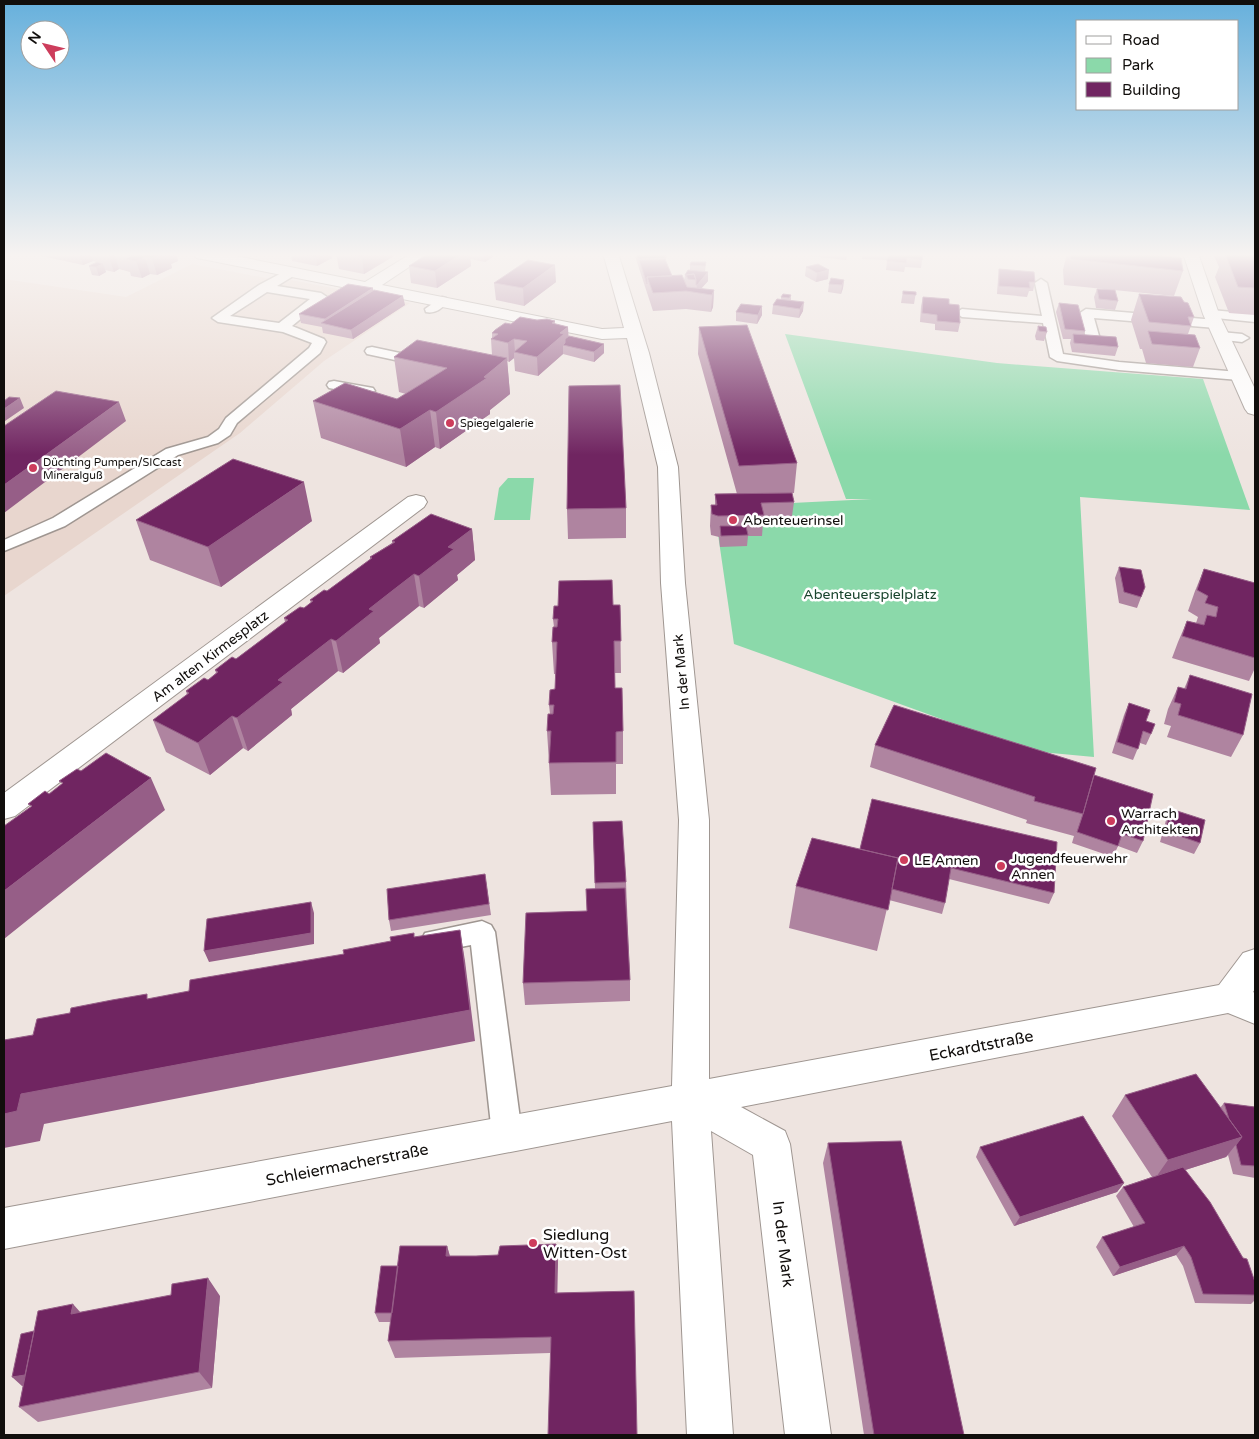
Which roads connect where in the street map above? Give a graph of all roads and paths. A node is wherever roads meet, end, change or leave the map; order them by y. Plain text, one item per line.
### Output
1 (230, 320) edge
2 (291, 320) edge
3 (523, 320) edge
4 (630, 320) edge
5 (1049, 320) edge
6 (1088, 320) edge
7 (1211, 320) edge
8 (1213, 320) edge
9 (280, 329) junction
10 (634, 333) junction
11 (1242, 338) dead end
12 (1094, 343) edge
13 (372, 351) dead end
14 (427, 363) edge
15 (1243, 372) edge
16 (334, 385) dead end
17 (379, 394) edge
18 (1254, 404) edge
19 (416, 502) dead end
20 (4, 546) edge
21 (4, 808) edge
22 (414, 944) edge
23 (1255, 964) edge
24 (1242, 1004) edge
25 (690, 1099) junction
26 (507, 1134) junction
27 (4, 1229) edge
28 (710, 1435) edge
29 (808, 1435) edge

1 - 9 lane
2 - 9 lane
3 - 10 street
4 - 10 street, In der Mark
5 - 15 lane
6 - 12 lane
7 - 15 street
8 - 11 lane
9 - 20 lane
10 - 25 street, In der Mark
13 - 14 lane
15 - 18 street
16 - 17 lane
19 - 21 street, Am alten Kirmesplatz
22 - 26 lane
23 - 24 street, Eckardtstraße
24 - 25 street, Eckardtstraße
25 - 26 street, Schleiermacherstraße
25 - 28 street, In der Mark
25 - 29 street, In der Mark
26 - 27 street, Schleiermacherstraße

